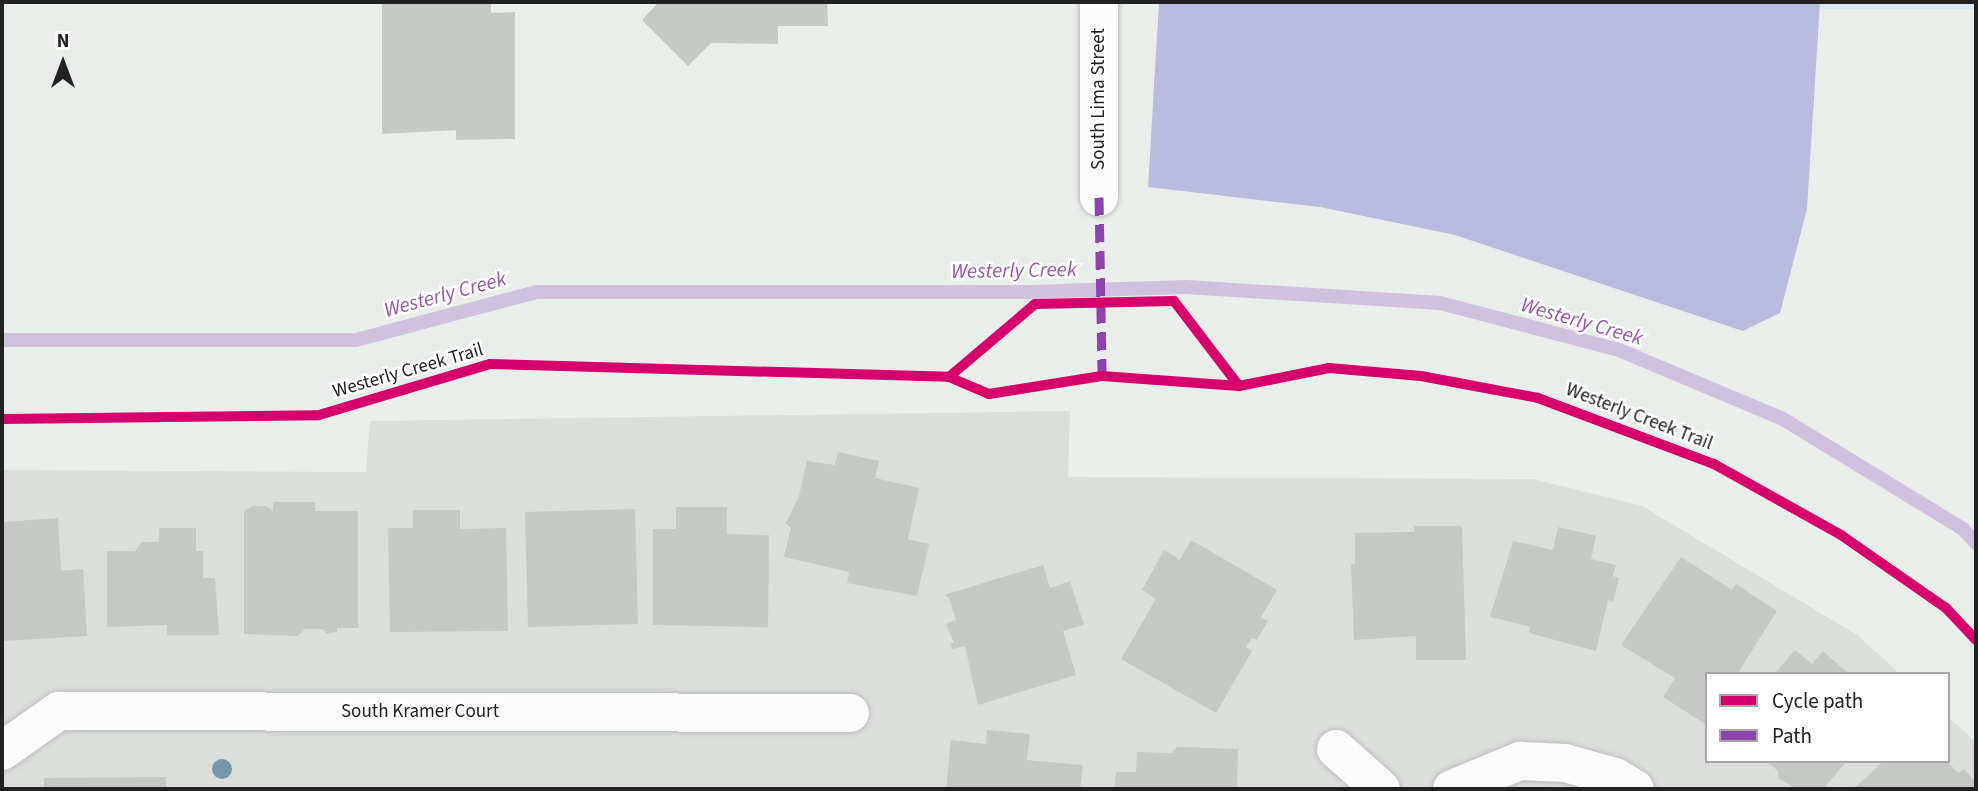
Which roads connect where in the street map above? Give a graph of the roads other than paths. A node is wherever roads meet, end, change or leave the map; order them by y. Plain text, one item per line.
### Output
1 (1099, 2) edge
2 (1099, 197) dead end
3 (850, 713) dead end
4 (1336, 749) dead end
5 (2, 751) edge
6 (1381, 789) edge
7 (1452, 789) edge
8 (1634, 789) edge

1 - 2 street, South Lima Street
3 - 5 street, South Kramer Court
4 - 6 street
7 - 8 street

